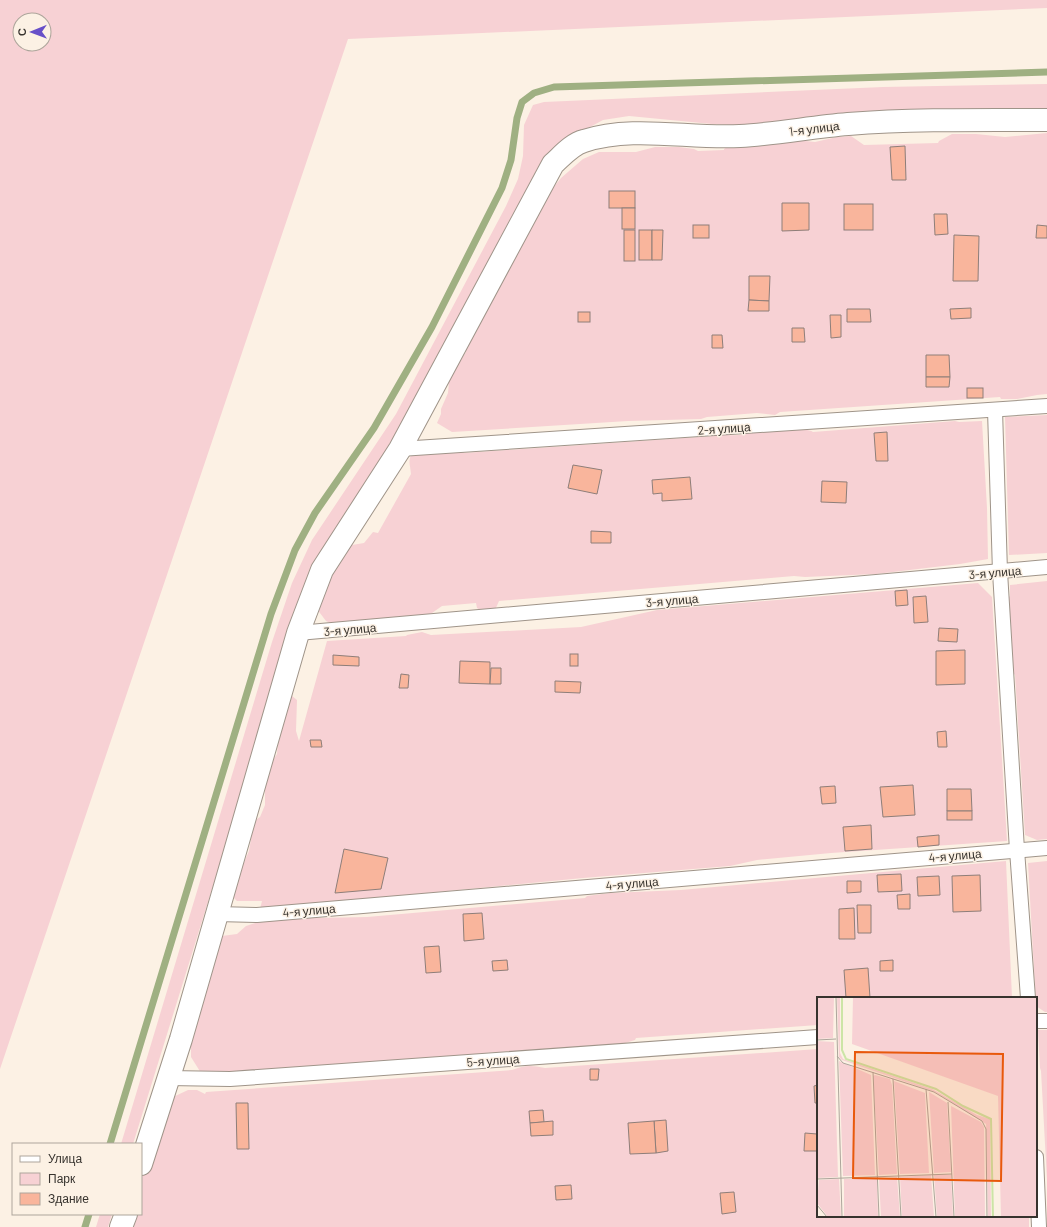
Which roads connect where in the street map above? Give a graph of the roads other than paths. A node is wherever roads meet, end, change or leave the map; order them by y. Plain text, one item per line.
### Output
1 (1047, 120) edge
2 (1047, 406) edge
3 (995, 410) junction
4 (400, 449) junction
5 (1047, 567) edge
6 (1000, 572) junction
7 (298, 633) junction
8 (1047, 848) edge
9 (1017, 850) junction
10 (217, 914) junction
11 (1028, 997) edge
12 (817, 1037) edge
13 (168, 1078) junction
14 (142, 1161) edge
15 (1037, 1174) edge
16 (126, 1215) edge
17 (122, 1227) edge
18 (1040, 1227) edge

1 - 4 street, 1-я улица
2 - 3 lane, 2-я улица
3 - 4 lane, 2-я улица
3 - 6 lane
4 - 7 street
5 - 6 lane, 3-я улица
6 - 7 lane, 3-я улица
6 - 9 lane
7 - 10 street
8 - 9 lane, 4-я улица
9 - 10 lane, 4-я улица
9 - 11 lane
10 - 13 street
12 - 13 lane, 5-я улица
13 - 14 street
15 - 18 lane
16 - 17 street

